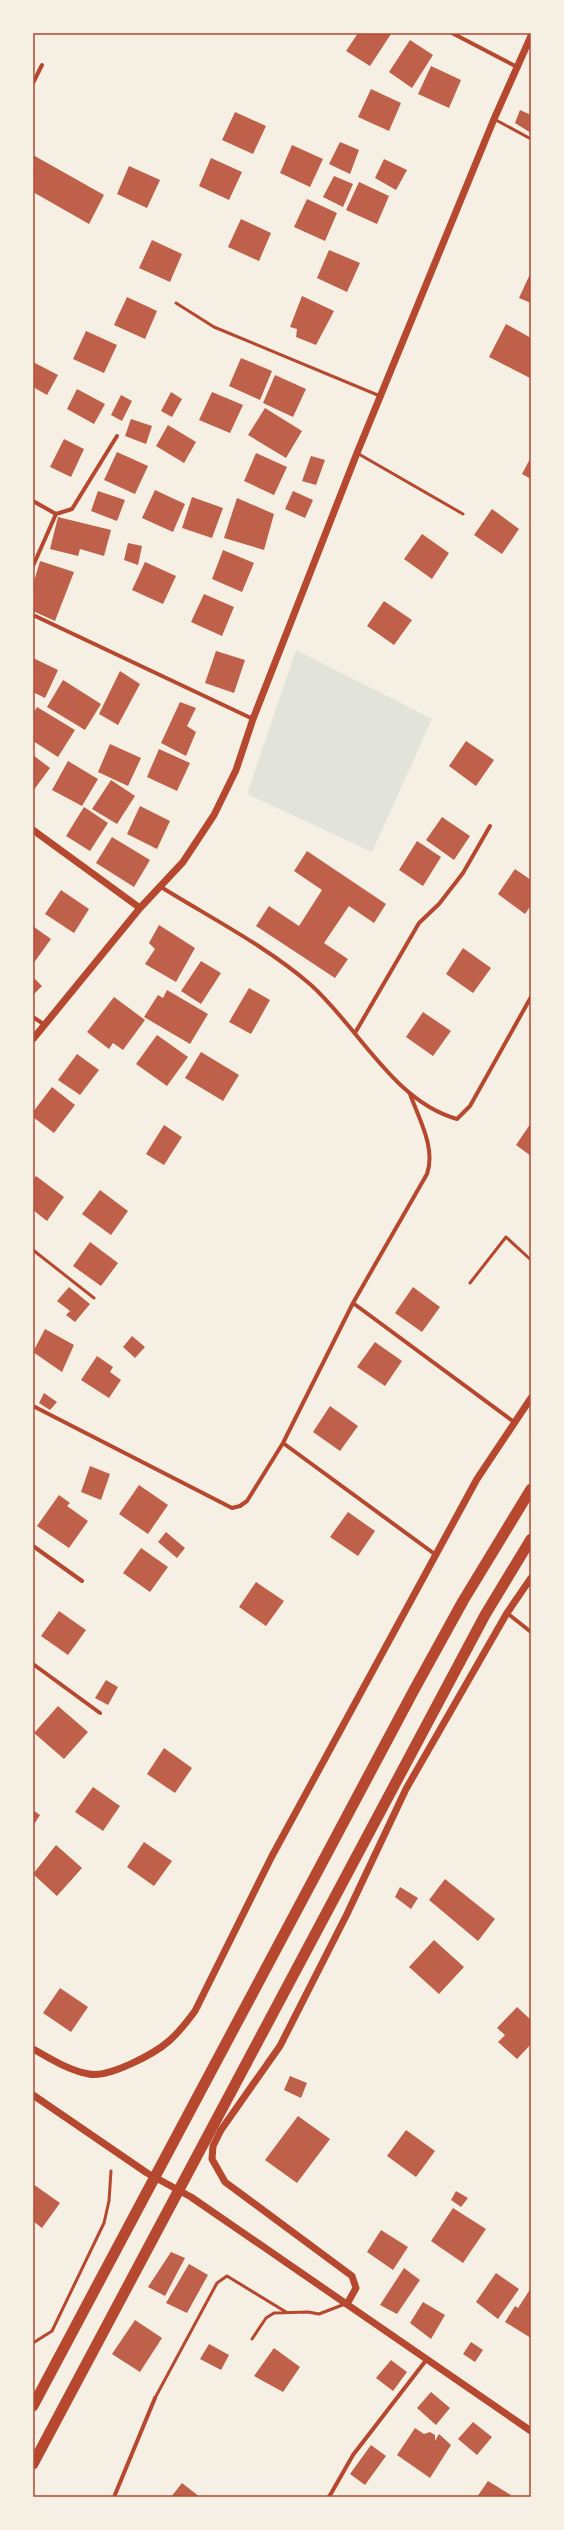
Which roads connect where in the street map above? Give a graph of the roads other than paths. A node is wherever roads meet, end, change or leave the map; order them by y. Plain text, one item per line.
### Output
1 (452, 33) edge
2 (531, 36) edge
3 (42, 65) dead end
4 (517, 67) junction
5 (33, 83) edge
6 (494, 119) junction
7 (531, 139) edge
8 (176, 303) dead end
9 (380, 396) junction
10 (116, 436) dead end
11 (357, 453) junction
12 (33, 501) edge
13 (56, 514) junction
14 (463, 514) dead end
15 (33, 566) edge
16 (33, 615) edge
17 (253, 719) junction
18 (490, 826) dead end
19 (33, 830) edge
20 (161, 887) junction
21 (140, 908) junction
22 (531, 997) edge
23 (33, 1017) edge
24 (45, 1024) junction
25 (355, 1033) junction
26 (33, 1039) edge
27 (410, 1094) junction
28 (33, 1250) edge
29 (531, 1260) edge
30 (470, 1283) dead end
31 (94, 1298) dead end
32 (353, 1303) junction
33 (531, 1398) edge
34 (33, 1406) edge
35 (514, 1422) junction
36 (284, 1443) junction
37 (531, 1489) edge
38 (531, 1539) edge
39 (33, 1546) edge
40 (436, 1555) junction
41 (531, 1578) edge
42 (82, 1581) dead end
43 (507, 1614) junction
44 (531, 1632) edge
45 (33, 1664) edge
46 (100, 1713) dead end
47 (33, 2049) edge
48 (33, 2095) edge
49 (111, 2171) dead end
50 (347, 2304) junction
51 (286, 2312) junction
52 (252, 2339) dead end
53 (33, 2343) edge
54 (427, 2359) junction
55 (155, 2398) joint
56 (33, 2406) edge
57 (531, 2432) edge
58 (33, 2464) edge
59 (114, 2497) edge
60 (329, 2497) edge

1 - 4 street
2 - 4 street
3 - 5 street
4 - 6 street
6 - 7 lane
6 - 9 street
8 - 9 lane
9 - 11 street
10 - 13 street
11 - 14 lane
11 - 17 street
12 - 13 street
13 - 15 street
16 - 17 street
17 - 20 street
18 - 25 street
19 - 21 street
20 - 21 street
20 - 25 street
21 - 24 street
22 - 27 street
23 - 24 street
24 - 26 street
25 - 27 street
27 - 32 street
28 - 31 lane
29 - 30 lane
32 - 35 street
32 - 36 street
33 - 35 street
34 - 36 street
35 - 40 street
36 - 40 street
37 - 56 highway
38 - 58 highway
39 - 42 street
40 - 47 street
41 - 43 street
43 - 44 street
43 - 50 street
45 - 46 street
48 - 50 street
49 - 53 lane
50 - 51 lane
50 - 54 street
51 - 52 lane
51 - 55 lane
54 - 57 street
54 - 60 street
55 - 59 street

